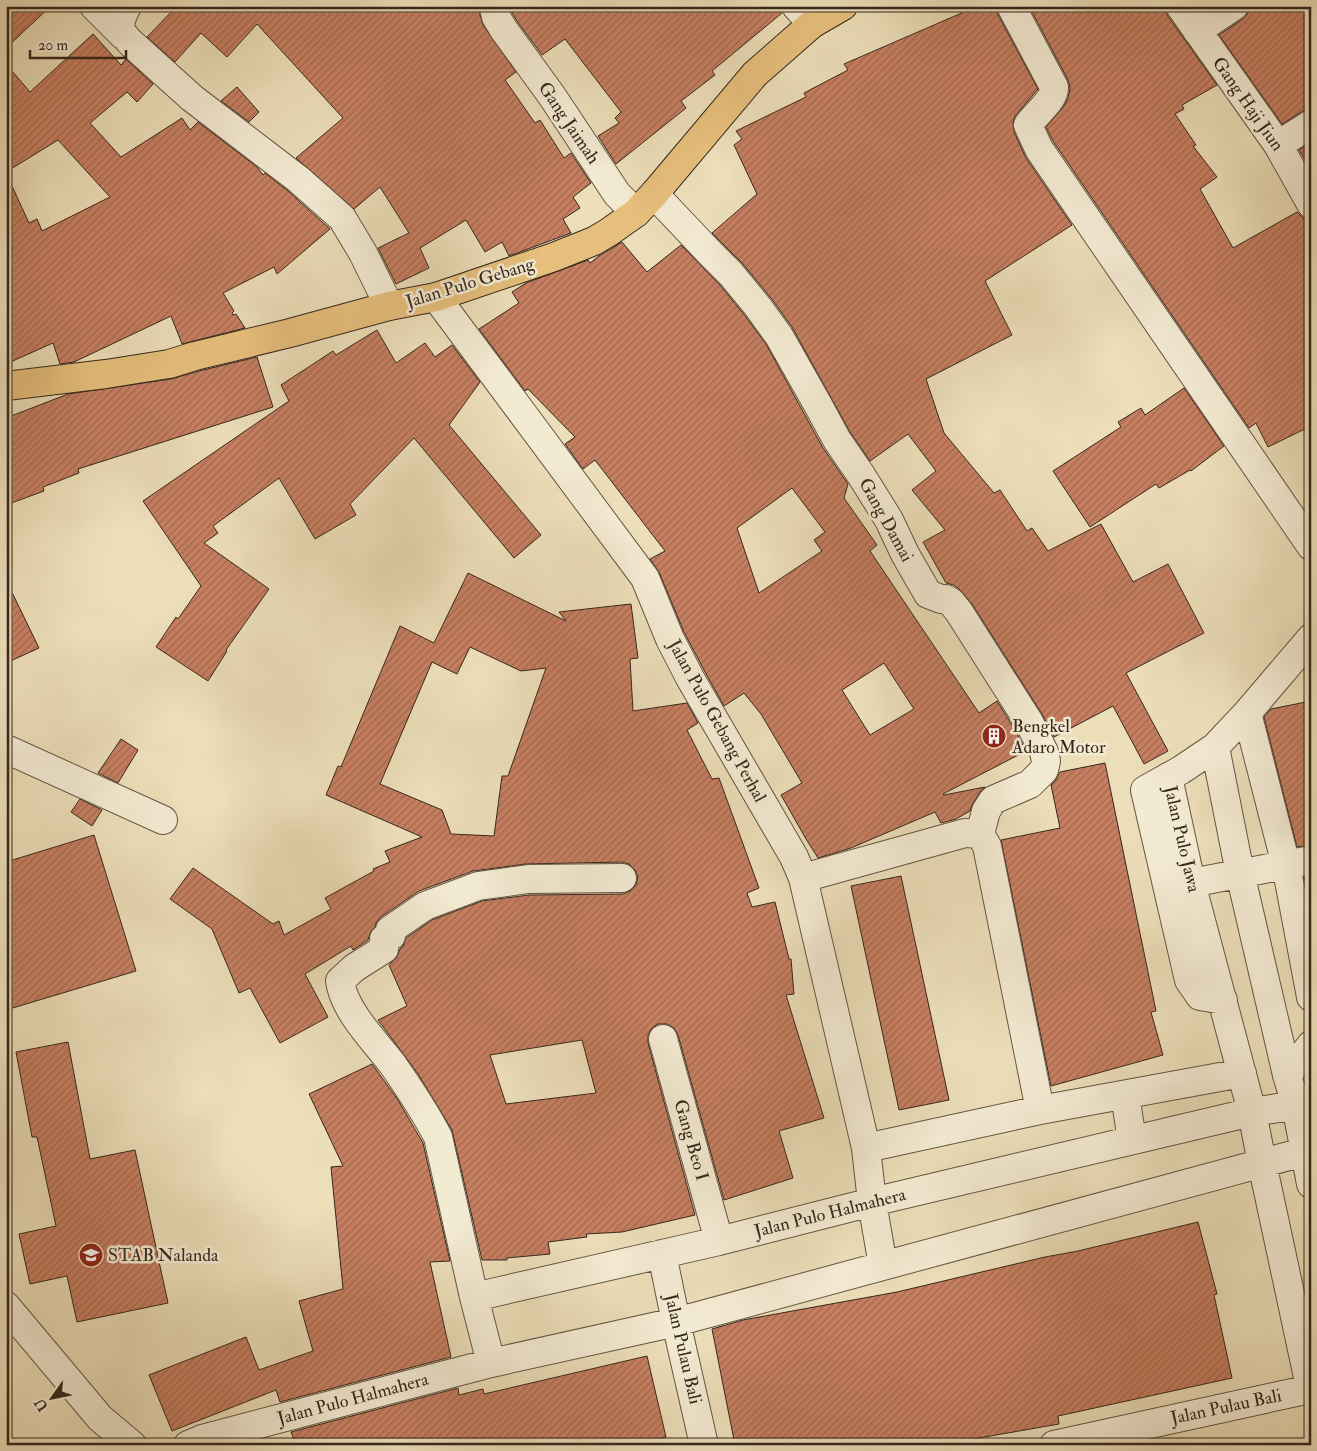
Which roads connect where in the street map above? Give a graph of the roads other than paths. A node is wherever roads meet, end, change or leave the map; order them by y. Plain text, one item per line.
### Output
1 (94, 6) edge
2 (127, 6) edge
3 (843, 6) edge
4 (1011, 6) edge
5 (1180, 6) edge
6 (1234, 6) edge
7 (804, 15) edge
8 (499, 18) edge
9 (1197, 31) junction
10 (123, 35) junction
11 (1311, 124) edge
12 (1278, 146) junction
13 (645, 203) junction
14 (1311, 204) edge
15 (436, 296) junction
16 (389, 306) junction
17 (6, 386) edge
18 (1311, 546) edge
19 (1311, 638) edge
20 (1248, 713) junction
21 (1215, 747) junction
22 (6, 749) edge
23 (1168, 777) junction
24 (163, 820) dead end
25 (980, 834) junction
26 (1298, 863) edge
27 (1240, 874) junction
28 (622, 878) dead end
29 (803, 878) junction
30 (1191, 883) junction
31 (1311, 997) edge
32 (1223, 1000) junction
33 (663, 1039) dead end
34 (1311, 1045) edge
35 (1242, 1073) junction
36 (1287, 1075) junction
37 (1125, 1095) junction
38 (1303, 1104) edge
39 (1040, 1110) junction
40 (1252, 1112) junction
41 (1132, 1140) junction
42 (866, 1148) junction
43 (1307, 1151) edge
44 (1262, 1163) junction
45 (1311, 1184) edge
46 (872, 1202) junction
47 (720, 1241) junction
48 (662, 1254) junction
49 (883, 1266) junction
50 (474, 1297) junction
51 (6, 1306) edge
52 (676, 1322) junction
53 (491, 1363) junction
54 (1310, 1390) edge
55 (1065, 1444) edge
56 (132, 1445) edge
57 (188, 1445) edge
58 (704, 1445) edge

1 - 10 street
2 - 10 street
3 - 7 main road, Jalan Pulo Gebang
4 - 18 street
5 - 9 street, Gang Haji Jiun
6 - 9 street
7 - 13 main road, Jalan Pulo Gebang
8 - 13 street, Gang Jaimah
9 - 12 street, Gang Haji Jiun
10 - 16 street
11 - 12 street
12 - 14 street, Gang Haji Jiun
13 - 15 main road, Jalan Pulo Gebang
13 - 25 street, Gang Damai
15 - 16 main road, Jalan Pulo Gebang
15 - 29 street, Jalan Pulo Gebang Perhal
16 - 17 main road, Jalan Pulo Gebang
19 - 20 street, Jalan Pulo Jawa
20 - 21 street, Jalan Pulo Jawa
20 - 26 street
21 - 23 street, Jalan Pulo Jawa
21 - 27 street
22 - 24 street
23 - 30 street, Jalan Pulo Jawa
23 - 32 street
25 - 29 street
25 - 39 street
26 - 27 street
26 - 31 street
27 - 30 street
27 - 36 street
28 - 50 street
29 - 42 street, Jalan Pulo Gebang Perhal
30 - 32 street, Jalan Pulo Jawa
32 - 35 street, Jalan Pulo Jawa
33 - 47 street, Gang Beo I
34 - 36 street
35 - 37 street
35 - 40 street, Jalan Pulo Jawa
36 - 38 street
37 - 39 street
37 - 41 street
38 - 40 street, Jalan Pulo Halmahera
38 - 43 street
39 - 42 street
40 - 41 street, Jalan Pulo Halmahera
40 - 44 street, Jalan Pulo Jawa
41 - 46 street, Jalan Pulo Halmahera
42 - 46 street, Jalan Pulo Gebang Perhal
43 - 44 street, Jalan Pulo Halmahera
43 - 45 street
44 - 49 street, Jalan Pulo Halmahera
44 - 54 street, Jalan Pulo Jawa
46 - 47 street, Jalan Pulo Halmahera
46 - 49 street, Jalan Pulo Gebang Perhal
47 - 48 street, Jalan Pulo Halmahera
48 - 50 street, Jalan Pulo Halmahera
48 - 52 street, Jalan Pulau Bali
49 - 52 street, Jalan Pulo Halmahera
50 - 53 street
51 - 56 street
52 - 53 street, Jalan Pulo Halmahera
52 - 58 street, Jalan Pulau Bali
53 - 57 street, Jalan Pulo Halmahera
54 - 55 street, Jalan Pulau Bali

